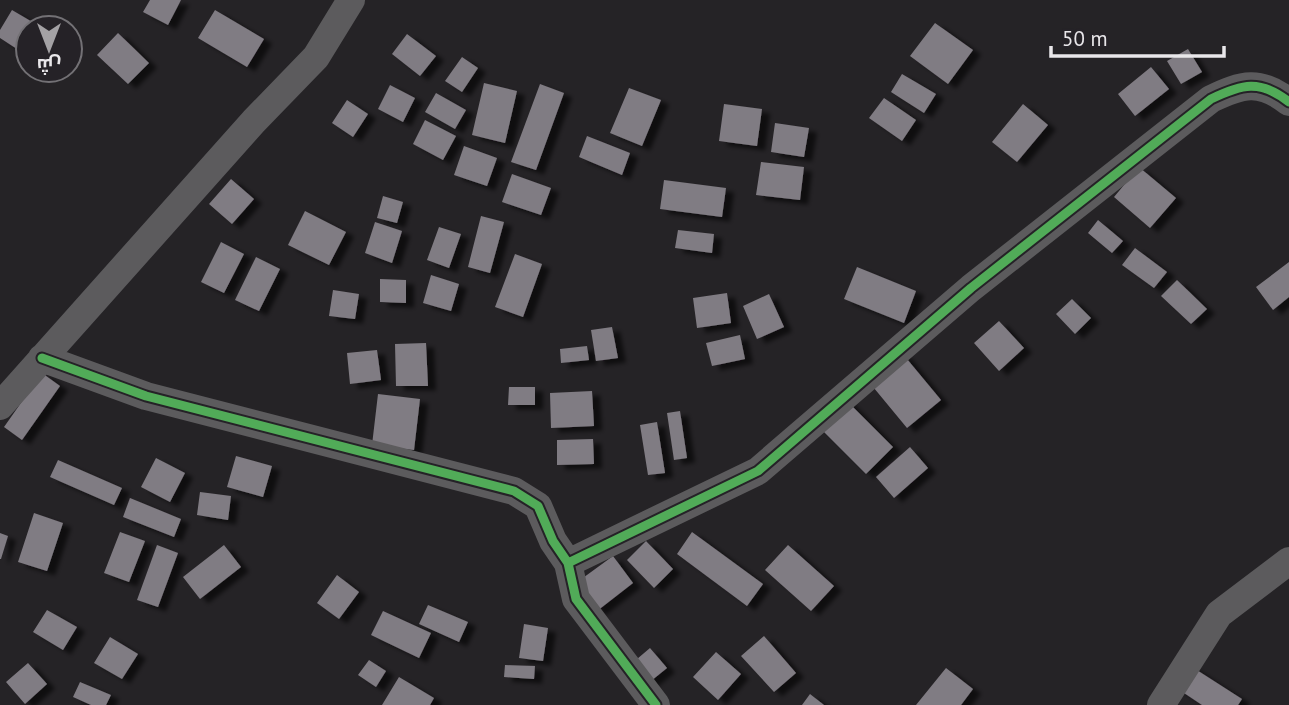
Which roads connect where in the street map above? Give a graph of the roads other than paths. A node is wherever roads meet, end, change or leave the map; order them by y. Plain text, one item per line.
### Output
1 (351, 0) edge
2 (1289, 102) edge
3 (42, 358) junction
4 (0, 406) edge
5 (1289, 561) edge
6 (568, 563) junction
7 (656, 705) edge
8 (1161, 705) edge

1 - 3 street
2 - 6 street
3 - 4 street
3 - 6 street
5 - 8 street
6 - 7 street

